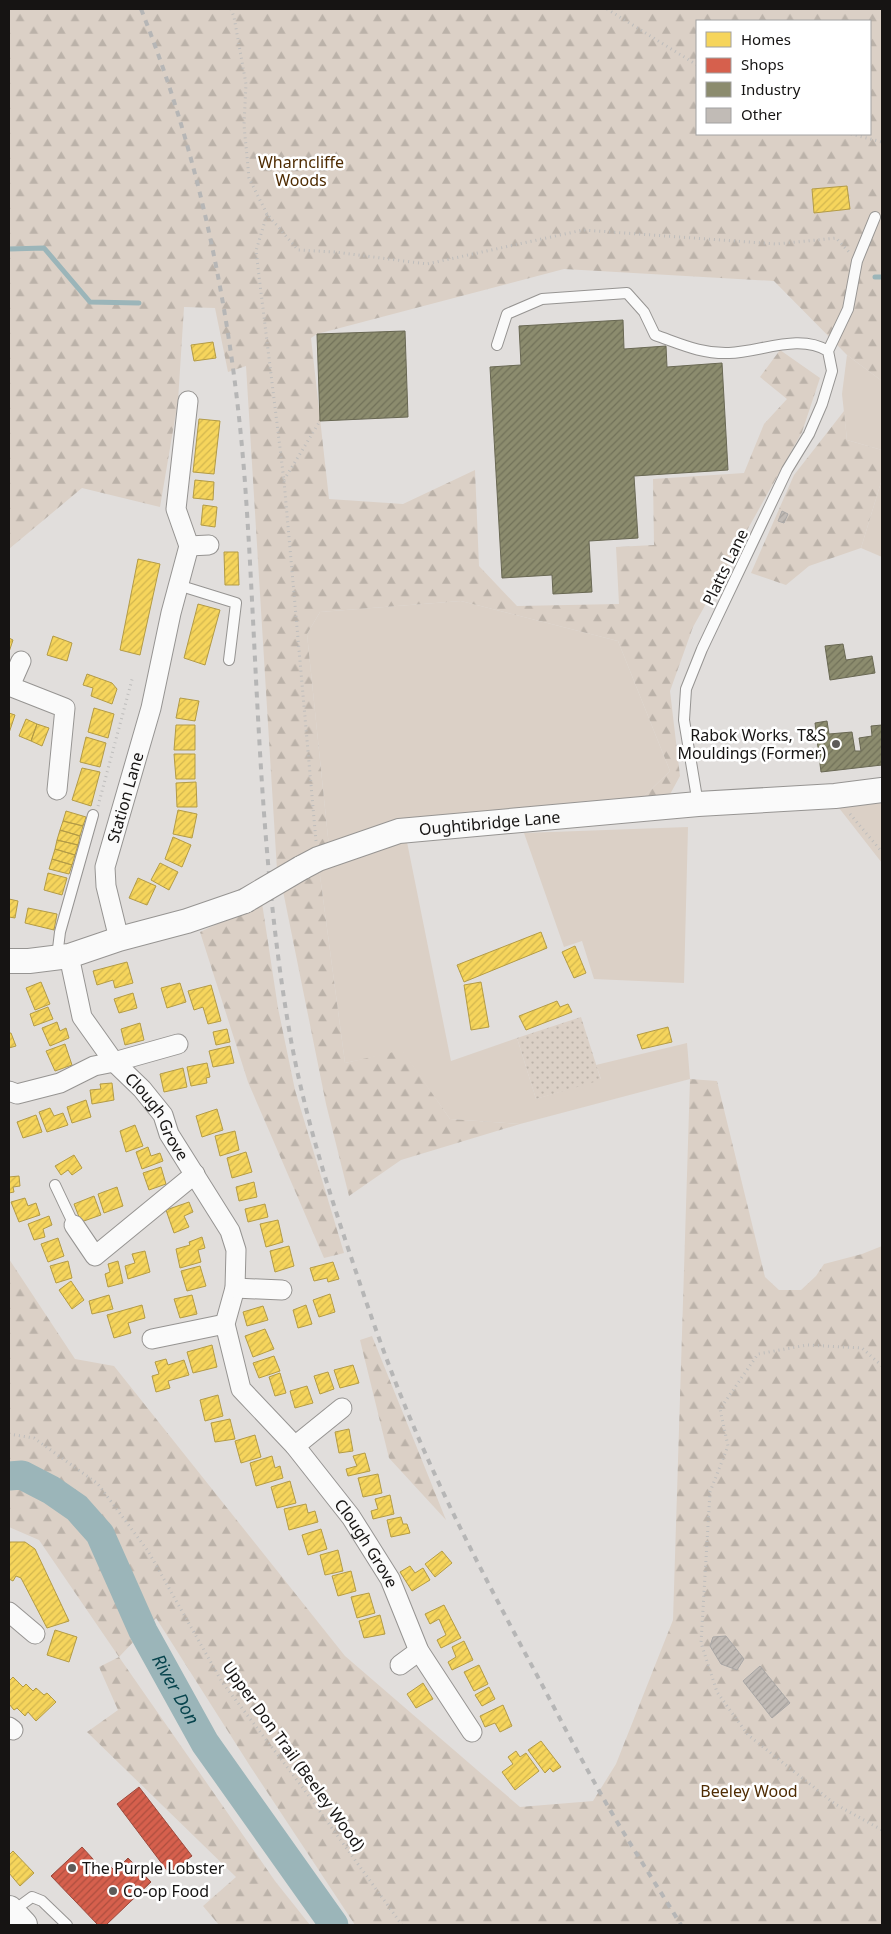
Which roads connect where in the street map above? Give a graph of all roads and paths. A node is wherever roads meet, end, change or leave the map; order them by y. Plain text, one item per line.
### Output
1 (231, 9) edge
2 (607, 9) edge
3 (696, 64) edge
4 (855, 135) edge
5 (882, 142) edge
6 (267, 214) junction
7 (875, 217) dead end
8 (857, 261) junction
9 (497, 345) dead end
10 (828, 351) junction
11 (188, 401) dead end
12 (320, 421) dead end
13 (284, 481) junction
14 (209, 544) dead end
15 (189, 546) junction
16 (178, 586) junction
17 (229, 660) dead end
18 (21, 661) dead end
19 (133, 676) dead end
20 (10, 686) edge
21 (57, 790) dead end
22 (882, 790) edge
23 (835, 796) junction
24 (698, 804) junction
25 (93, 815) joint
26 (882, 852) edge
27 (310, 864) junction
28 (119, 939) junction
29 (62, 956) junction
30 (9, 961) edge
31 (178, 1044) dead end
32 (114, 1062) junction
33 (9, 1091) edge
34 (195, 1174) junction
35 (55, 1186) dead end
36 (74, 1225) joint
37 (235, 1288) junction
38 (282, 1290) dead end
39 (225, 1324) junction
40 (152, 1339) dead end
41 (882, 1366) edge
42 (342, 1408) dead end
43 (9, 1434) edge
44 (295, 1446) junction
45 (9, 1612) edge
46 (35, 1634) dead end
47 (419, 1651) junction
48 (400, 1665) dead end
49 (472, 1732) dead end
50 (882, 1830) edge
51 (13, 1916) edge
52 (67, 1925) edge
53 (402, 1925) edge

1 - 6 path
2 - 3 path
4 - 5 path
6 - 8 path
6 - 13 path
7 - 8 lane
8 - 10 lane
9 - 10 lane
10 - 24 lane, Platts Lane
11 - 15 street
12 - 13 path
13 - 27 path
14 - 15 street
15 - 16 street, Station Lane
16 - 17 lane
16 - 28 street, Station Lane
18 - 20 street
19 - 25 path
20 - 21 street
22 - 23 street, Oughtibridge Lane
23 - 24 street, Oughtibridge Lane
23 - 26 path
24 - 27 street, Oughtibridge Lane
25 - 29 lane
27 - 28 street, Oughtibridge Lane, bridge
28 - 29 street
29 - 30 street
29 - 32 street, Clough Grove
31 - 32 street, Clough Grove
32 - 33 street, Clough Grove
32 - 34 street, Clough Grove
34 - 36 street, Clough Grove
34 - 37 street, Clough Grove
35 - 36 lane
37 - 38 street
37 - 39 street, Clough Grove
39 - 40 street
39 - 44 street, Clough Grove
41 - 50 path
42 - 44 street
43 - 53 path, Upper Don Trail (Beeley Wood)
44 - 47 street, Clough Grove
45 - 46 street
47 - 48 street
47 - 49 street, Clough Grove
51 - 52 lane

